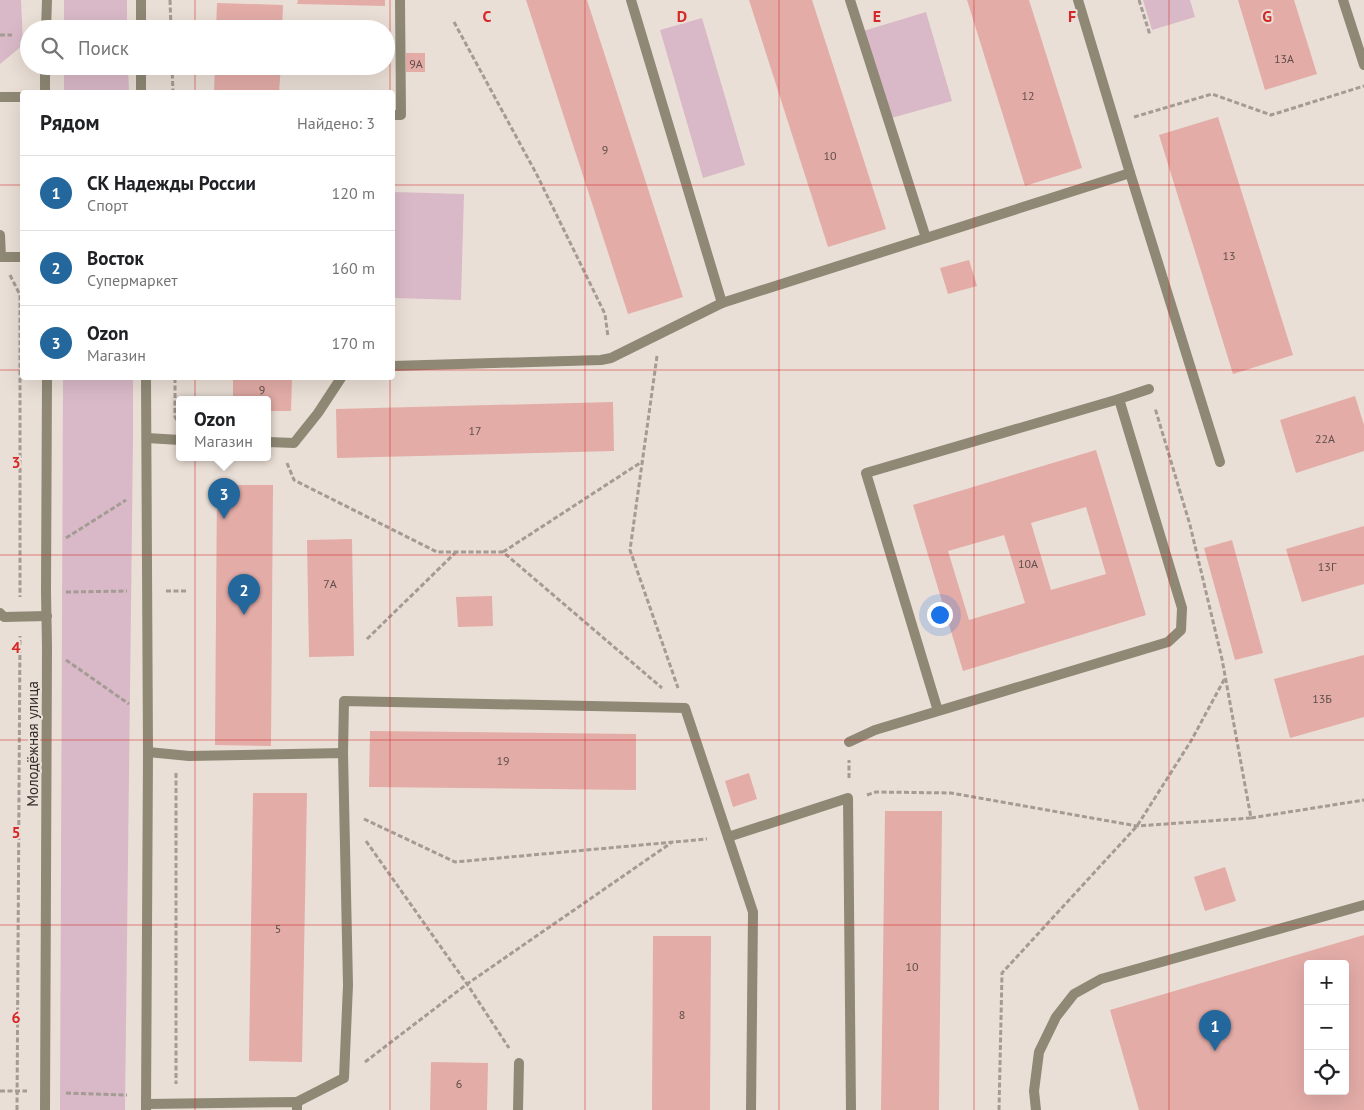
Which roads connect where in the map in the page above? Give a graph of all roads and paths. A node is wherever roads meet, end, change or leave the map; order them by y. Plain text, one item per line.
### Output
1 (46, 0) edge
2 (141, 0) edge
3 (170, 0) edge
4 (400, 0) edge
5 (630, 0) edge
6 (850, 0) edge
7 (1078, 0) edge
8 (1140, 0) edge
9 (1343, 0) edge
10 (46, 20) edge
11 (141, 20) edge
12 (170, 20) edge
13 (454, 22) dead end
14 (0, 35) edge
15 (12, 35) dead end
16 (1150, 35) dead end
17 (1364, 65) edge
18 (45, 75) edge
19 (141, 75) edge
20 (172, 75) edge
21 (1364, 86) edge
22 (45, 90) edge
23 (141, 90) edge
24 (173, 90) edge
25 (20, 97) edge
26 (0, 98) edge
27 (395, 115) edge
28 (1115, 123) junction
29 (1130, 173) junction
30 (0, 235) edge
31 (926, 238) junction
32 (0, 257) edge
33 (20, 257) edge
34 (722, 303) junction
35 (660, 334) junction
36 (611, 358) junction
37 (395, 366) edge
38 (47, 380) edge
39 (146, 380) edge
40 (175, 380) edge
41 (340, 380) edge
42 (1149, 389) joint
43 (1119, 399) junction
44 (176, 419) edge
45 (147, 438) junction
46 (176, 440) edge
47 (271, 442) edge
48 (280, 443) junction
49 (643, 461) junction
50 (1220, 462) dead end
51 (147, 481) junction
52 (456, 552) junction
53 (503, 552) junction
54 (47, 560) junction
55 (147, 591) junction
56 (188, 591) dead end
57 (20, 592) junction
58 (46, 592) junction
59 (0, 613) edge
60 (20, 616) junction
61 (47, 616) junction
62 (368, 640) dead end
63 (47, 647) junction
64 (1226, 678) junction
65 (685, 708) junction
66 (938, 711) junction
67 (147, 716) junction
68 (849, 742) joint
69 (148, 752) junction
70 (343, 753) junction
71 (176, 755) junction
72 (848, 798) junction
73 (1364, 800) edge
74 (344, 810) junction
75 (1251, 818) junction
76 (1138, 826) junction
77 (728, 837) junction
78 (672, 842) junction
79 (1364, 905) edge
80 (467, 984) junction
81 (518, 1063) joint
82 (344, 1078) junction
83 (70, 1094) dead end
84 (146, 1103) edge
85 (176, 1104) junction
86 (297, 1106) edge
87 (17, 1110) edge
88 (45, 1110) edge
89 (518, 1110) edge
90 (751, 1110) edge
91 (851, 1110) edge
92 (999, 1110) edge
93 (1036, 1110) edge

1 - 10 street
2 - 11 street
3 - 12 path
4 - 27 street
5 - 34 street
6 - 31 street
7 - 28 street
8 - 16 path
9 - 17 street
13 - 36 path
14 - 15 path
18 - 22 street
19 - 23 street
20 - 24 path
21 - 28 path
25 - 26 street
28 - 29 street
29 - 31 street
29 - 50 street
30 - 32 street
31 - 34 street
32 - 33 street
32 - 57 path
34 - 35 street
35 - 36 street
35 - 49 path
36 - 37 street
38 - 54 street, Молодёжная улица
39 - 45 street
40 - 44 path
41 - 48 street
42 - 43 street
42 - 64 path
43 - 66 street
43 - 66 street
45 - 46 street
45 - 51 street
47 - 48 street
48 - 52 path
49 - 53 path
49 - 65 path
51 - 54 path
51 - 55 street
52 - 53 path
52 - 62 path
53 - 65 path
54 - 57 path
54 - 58 street, Молодёжная улица
55 - 56 path
55 - 58 path
55 - 67 street
57 - 58 path
57 - 60 path
58 - 61 street, Молодёжная улица
59 - 60 street
60 - 61 street
60 - 87 path
61 - 63 street, Молодёжная улица
63 - 67 path
63 - 88 street, Молодёжная улица
64 - 75 path
64 - 76 path
65 - 70 street
65 - 77 street
66 - 68 street
67 - 69 street
68 - 72 path
69 - 71 street
69 - 84 street
70 - 71 street
70 - 74 street
71 - 85 path
72 - 76 path
72 - 77 street
72 - 91 street
73 - 75 path
74 - 78 path
74 - 80 path
74 - 82 street
75 - 76 path
76 - 92 path
77 - 78 path
77 - 90 street
78 - 80 path
79 - 93 street
80 - 81 path
80 - 82 path
81 - 89 street
82 - 86 street
83 - 84 path
84 - 85 street
85 - 86 street

